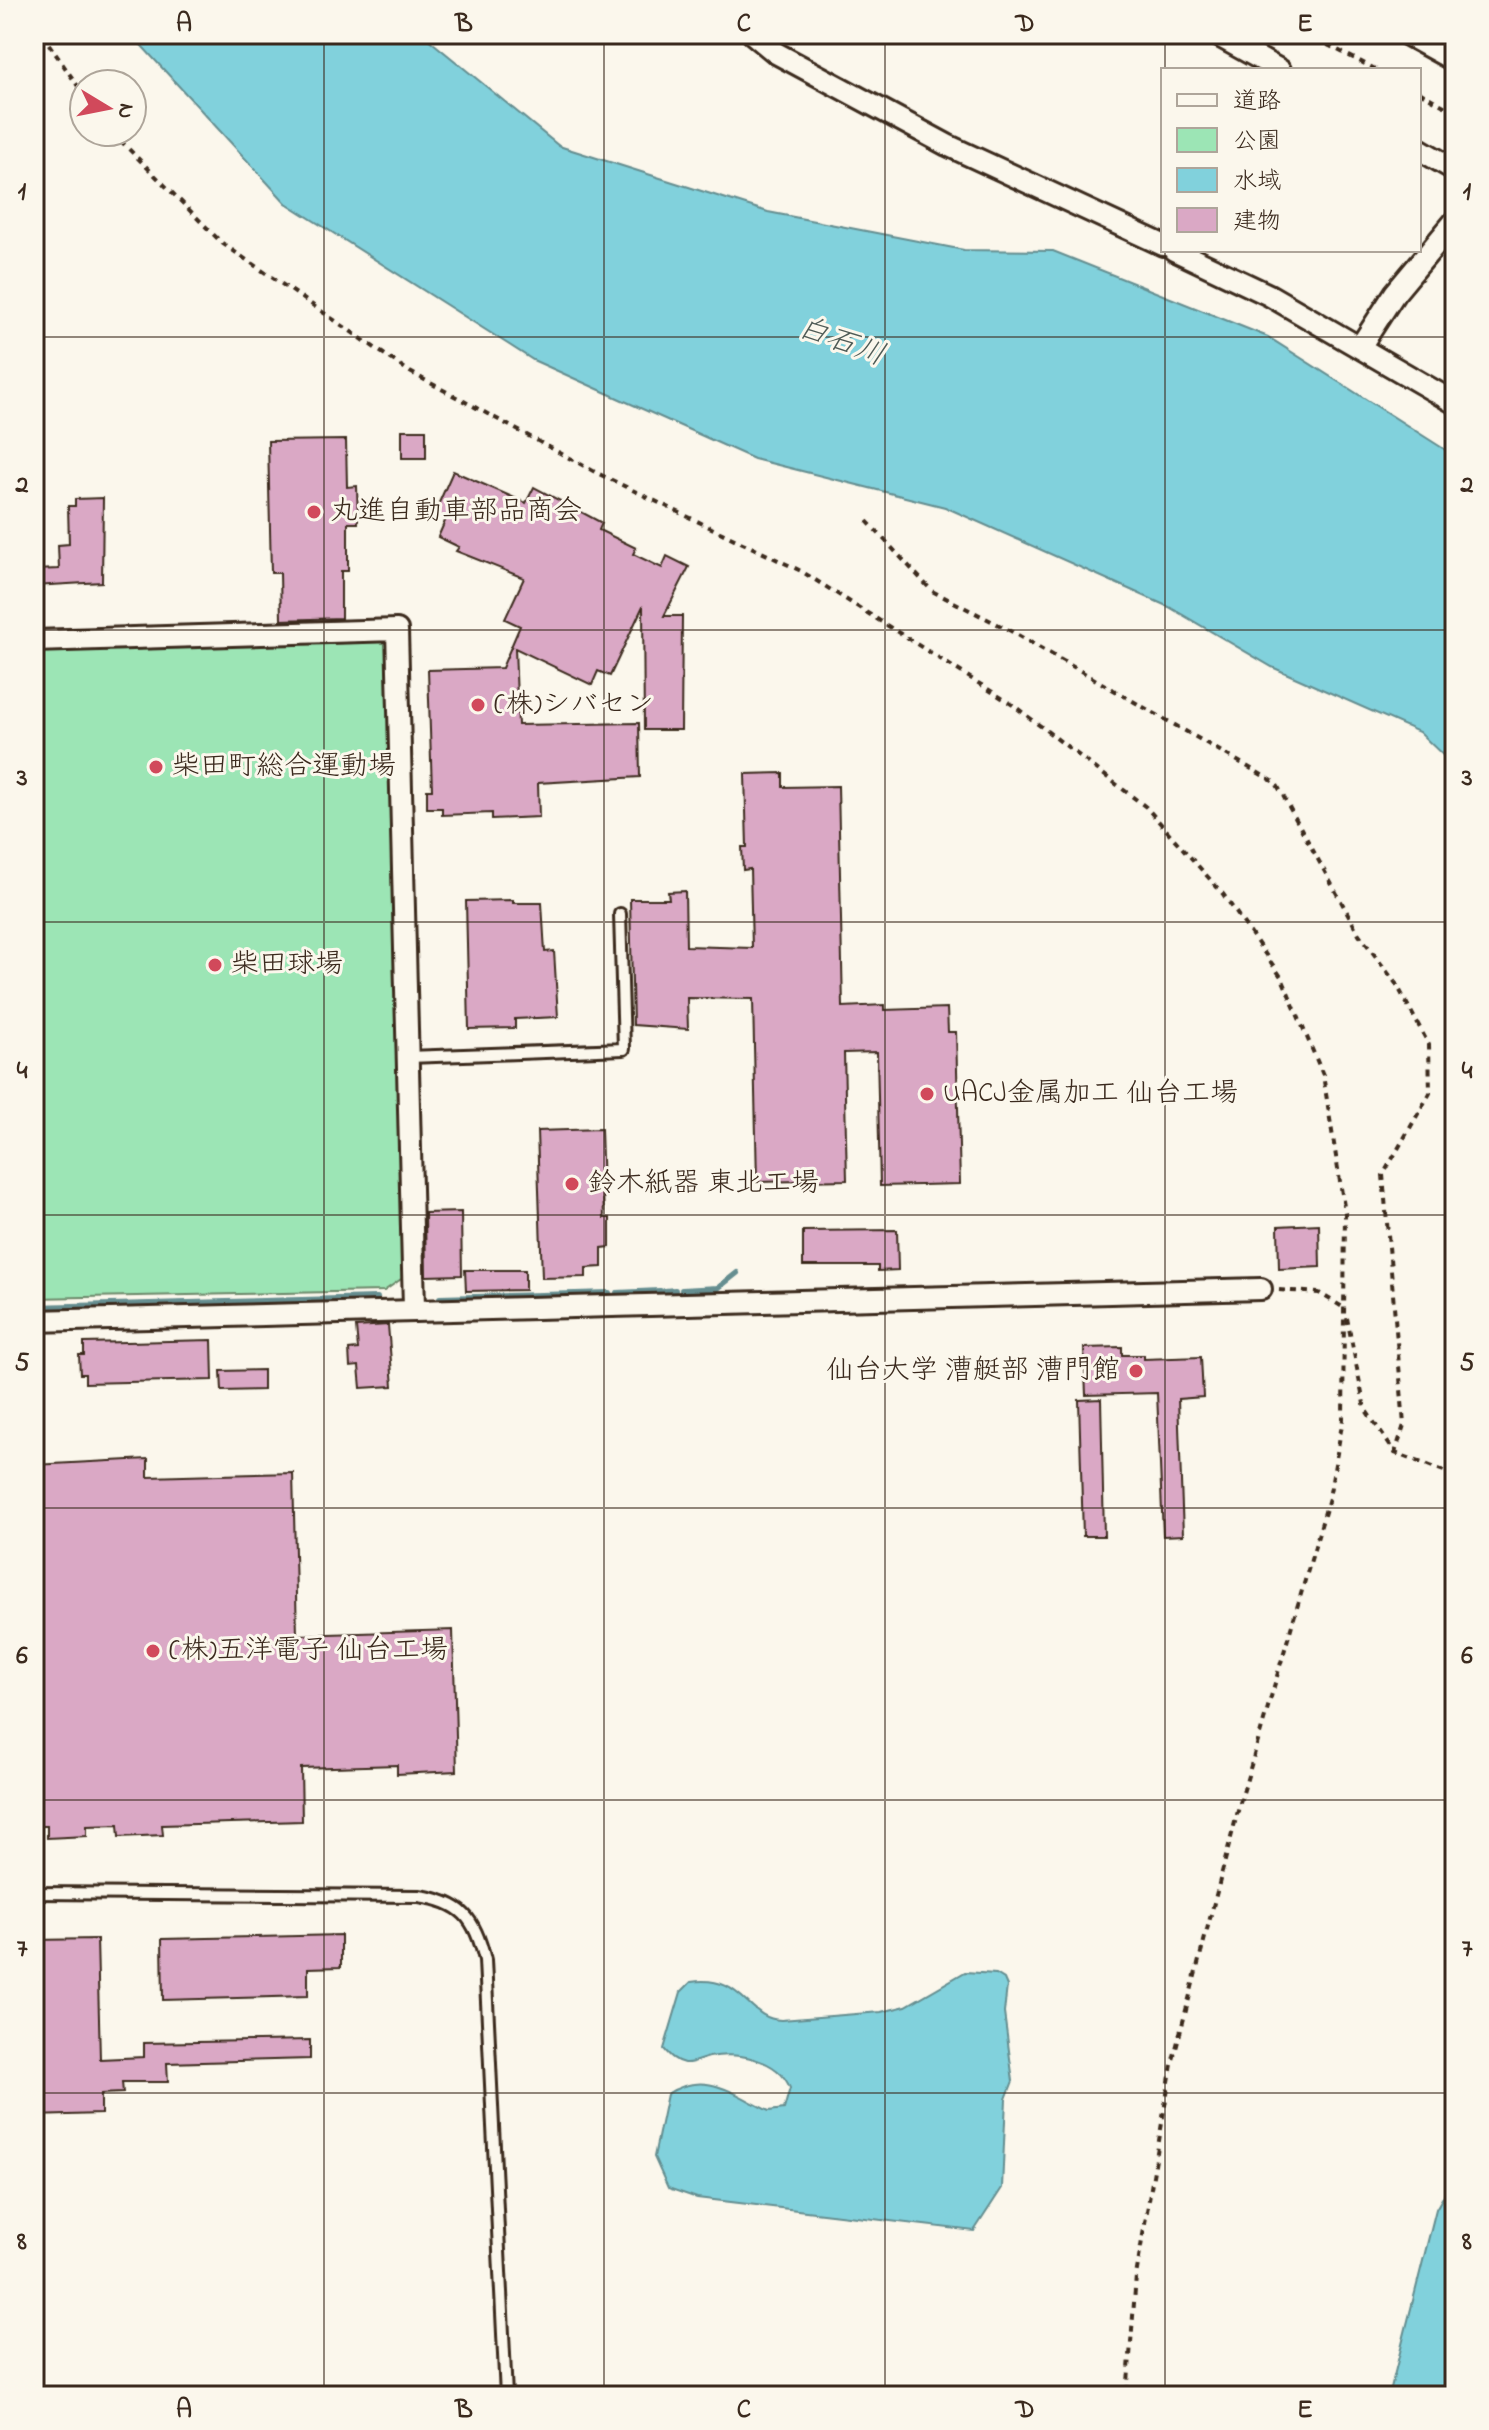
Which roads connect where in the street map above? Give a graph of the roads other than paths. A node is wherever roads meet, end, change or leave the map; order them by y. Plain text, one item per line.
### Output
1 (753, 34) edge
2 (1215, 34) edge
3 (1406, 34) edge
4 (1455, 61) edge
5 (1276, 68) edge
6 (1421, 150) edge
7 (1455, 170) edge
8 (1455, 221) edge
9 (1161, 244) edge
10 (1178, 252) edge
11 (1360, 347) junction
12 (1455, 403) edge
13 (34, 641) edge
14 (620, 914) dead end
15 (408, 1057) junction
16 (1261, 1289) road end
17 (414, 1308) junction
18 (34, 1321) edge
19 (34, 1893) edge
20 (506, 2396) edge

1 - 9 street
2 - 5 street
3 - 4 street
6 - 7 street
8 - 11 street
10 - 11 street
11 - 12 street
13 - 15 street
14 - 15 lane
15 - 17 street
16 - 17 street
17 - 18 street
19 - 20 lane

